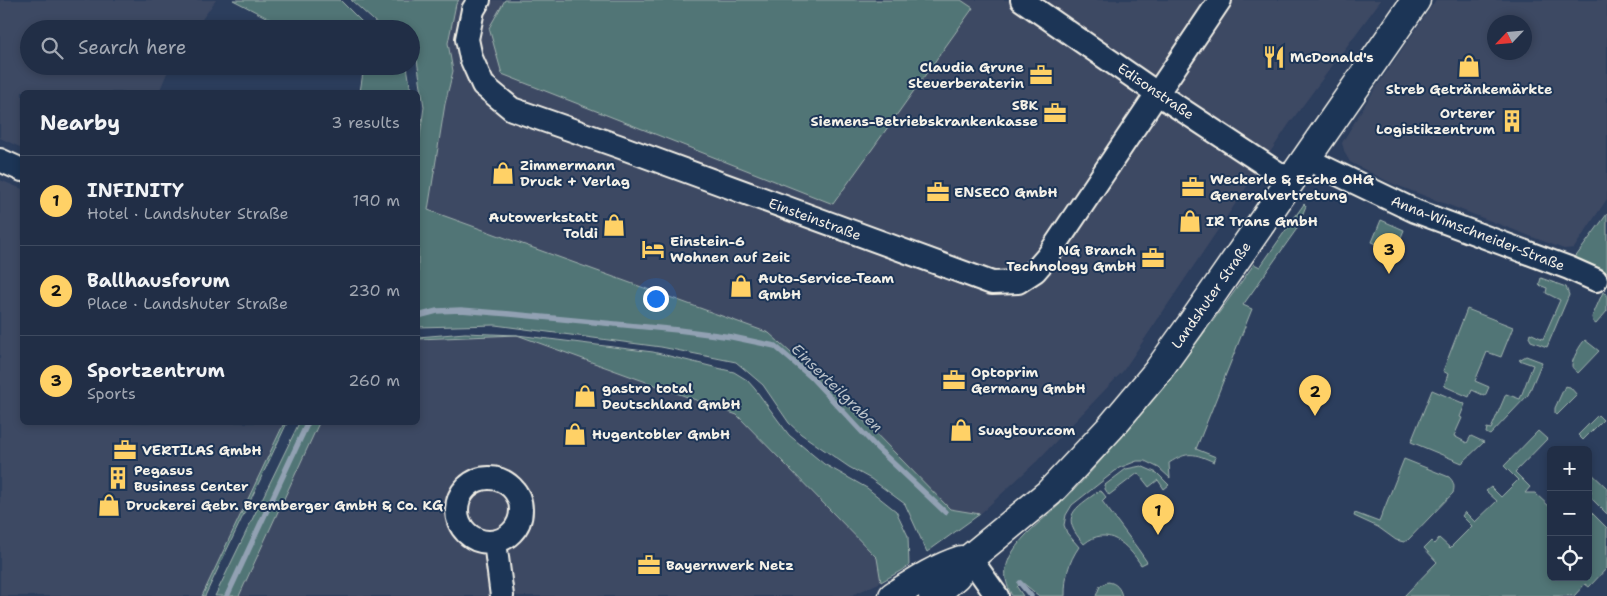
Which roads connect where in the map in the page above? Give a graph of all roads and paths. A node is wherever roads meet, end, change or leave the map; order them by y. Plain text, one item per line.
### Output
1 (480, 0) edge
2 (1022, 0) edge
3 (1220, 0) edge
4 (1416, 0) edge
5 (1158, 94) junction
6 (1306, 157) junction
7 (0, 160) edge
8 (20, 169) edge
9 (1290, 181) junction
10 (1596, 280) dead end
11 (495, 542) dead end
12 (970, 558) junction
13 (502, 596) edge
14 (893, 596) edge
15 (933, 596) edge
16 (998, 596) edge

1 - 5 street, Einsteinstraße
2 - 5 street, Edisonstraße
3 - 5 street, Einsteinstraße
4 - 6 main road, Landshuter Straße
5 - 9 street, Edisonstraße
6 - 9 main road, Landshuter Straße
6 - 10 street, Anna-Wimschneider-Straße
7 - 8 street
9 - 12 main road, Landshuter Straße
11 - 13 street
12 - 14 main road, Landshuter Straße
12 - 15 main road, Landshuter Straße
12 - 16 street

